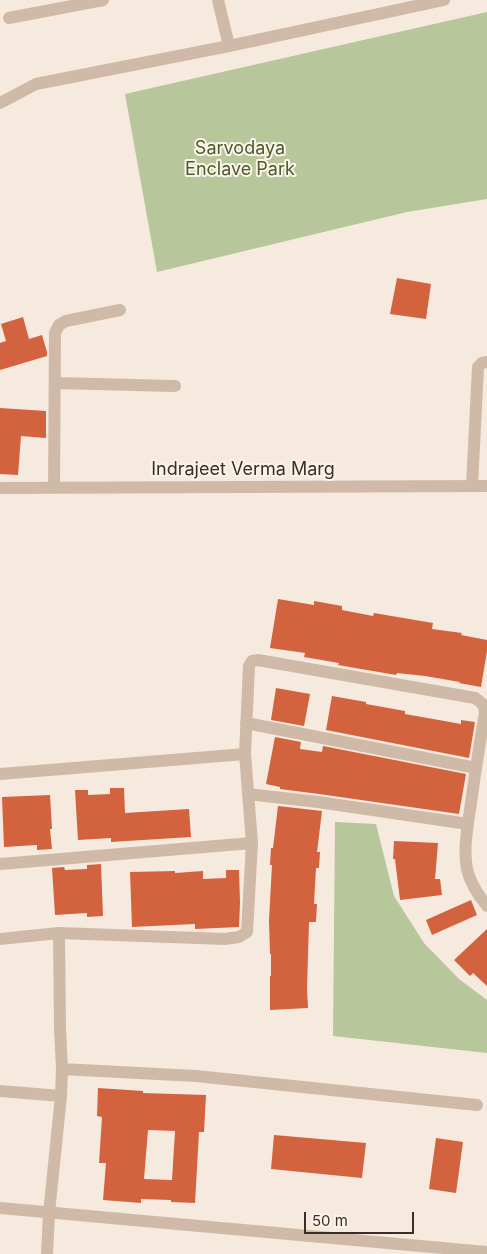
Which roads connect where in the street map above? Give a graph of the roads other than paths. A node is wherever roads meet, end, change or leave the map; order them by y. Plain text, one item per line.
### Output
1 (103, 0) edge
2 (218, 0) edge
3 (438, 1) edge
4 (9, 18) dead end
5 (229, 46) junction
6 (0, 103) edge
7 (120, 310) dead end
8 (487, 362) edge
9 (55, 383) junction
10 (175, 386) dead end
11 (472, 486) junction
12 (487, 486) edge
13 (0, 488) edge
14 (54, 488) junction
15 (486, 712) edge
16 (246, 723) junction
17 (245, 754) junction
18 (476, 768) junction
19 (0, 774) edge
20 (248, 794) junction
21 (468, 824) junction
22 (252, 843) junction
23 (0, 864) edge
24 (487, 906) edge
25 (59, 933) junction
26 (0, 939) edge
27 (62, 1069) junction
28 (0, 1091) edge
29 (61, 1096) junction
30 (477, 1106) dead end
31 (0, 1208) edge
32 (49, 1213) junction
33 (487, 1252) edge
34 (47, 1254) edge

1 - 4 street
2 - 5 street
3 - 5 street
5 - 6 street
7 - 9 street
8 - 11 street
9 - 10 street
9 - 14 street
11 - 12 street, Indrajeet Verma Marg
11 - 14 street, Indrajeet Verma Marg
13 - 14 street, Indrajeet Verma Marg
15 - 16 street
15 - 18 street
16 - 17 street
16 - 18 street
17 - 19 street
17 - 20 street
18 - 21 street
20 - 21 street
20 - 22 street
21 - 24 street
22 - 23 street
22 - 25 street
25 - 26 street
25 - 27 street
27 - 29 street
27 - 30 street
28 - 29 street
29 - 32 street
31 - 32 street
32 - 33 street
32 - 34 street

